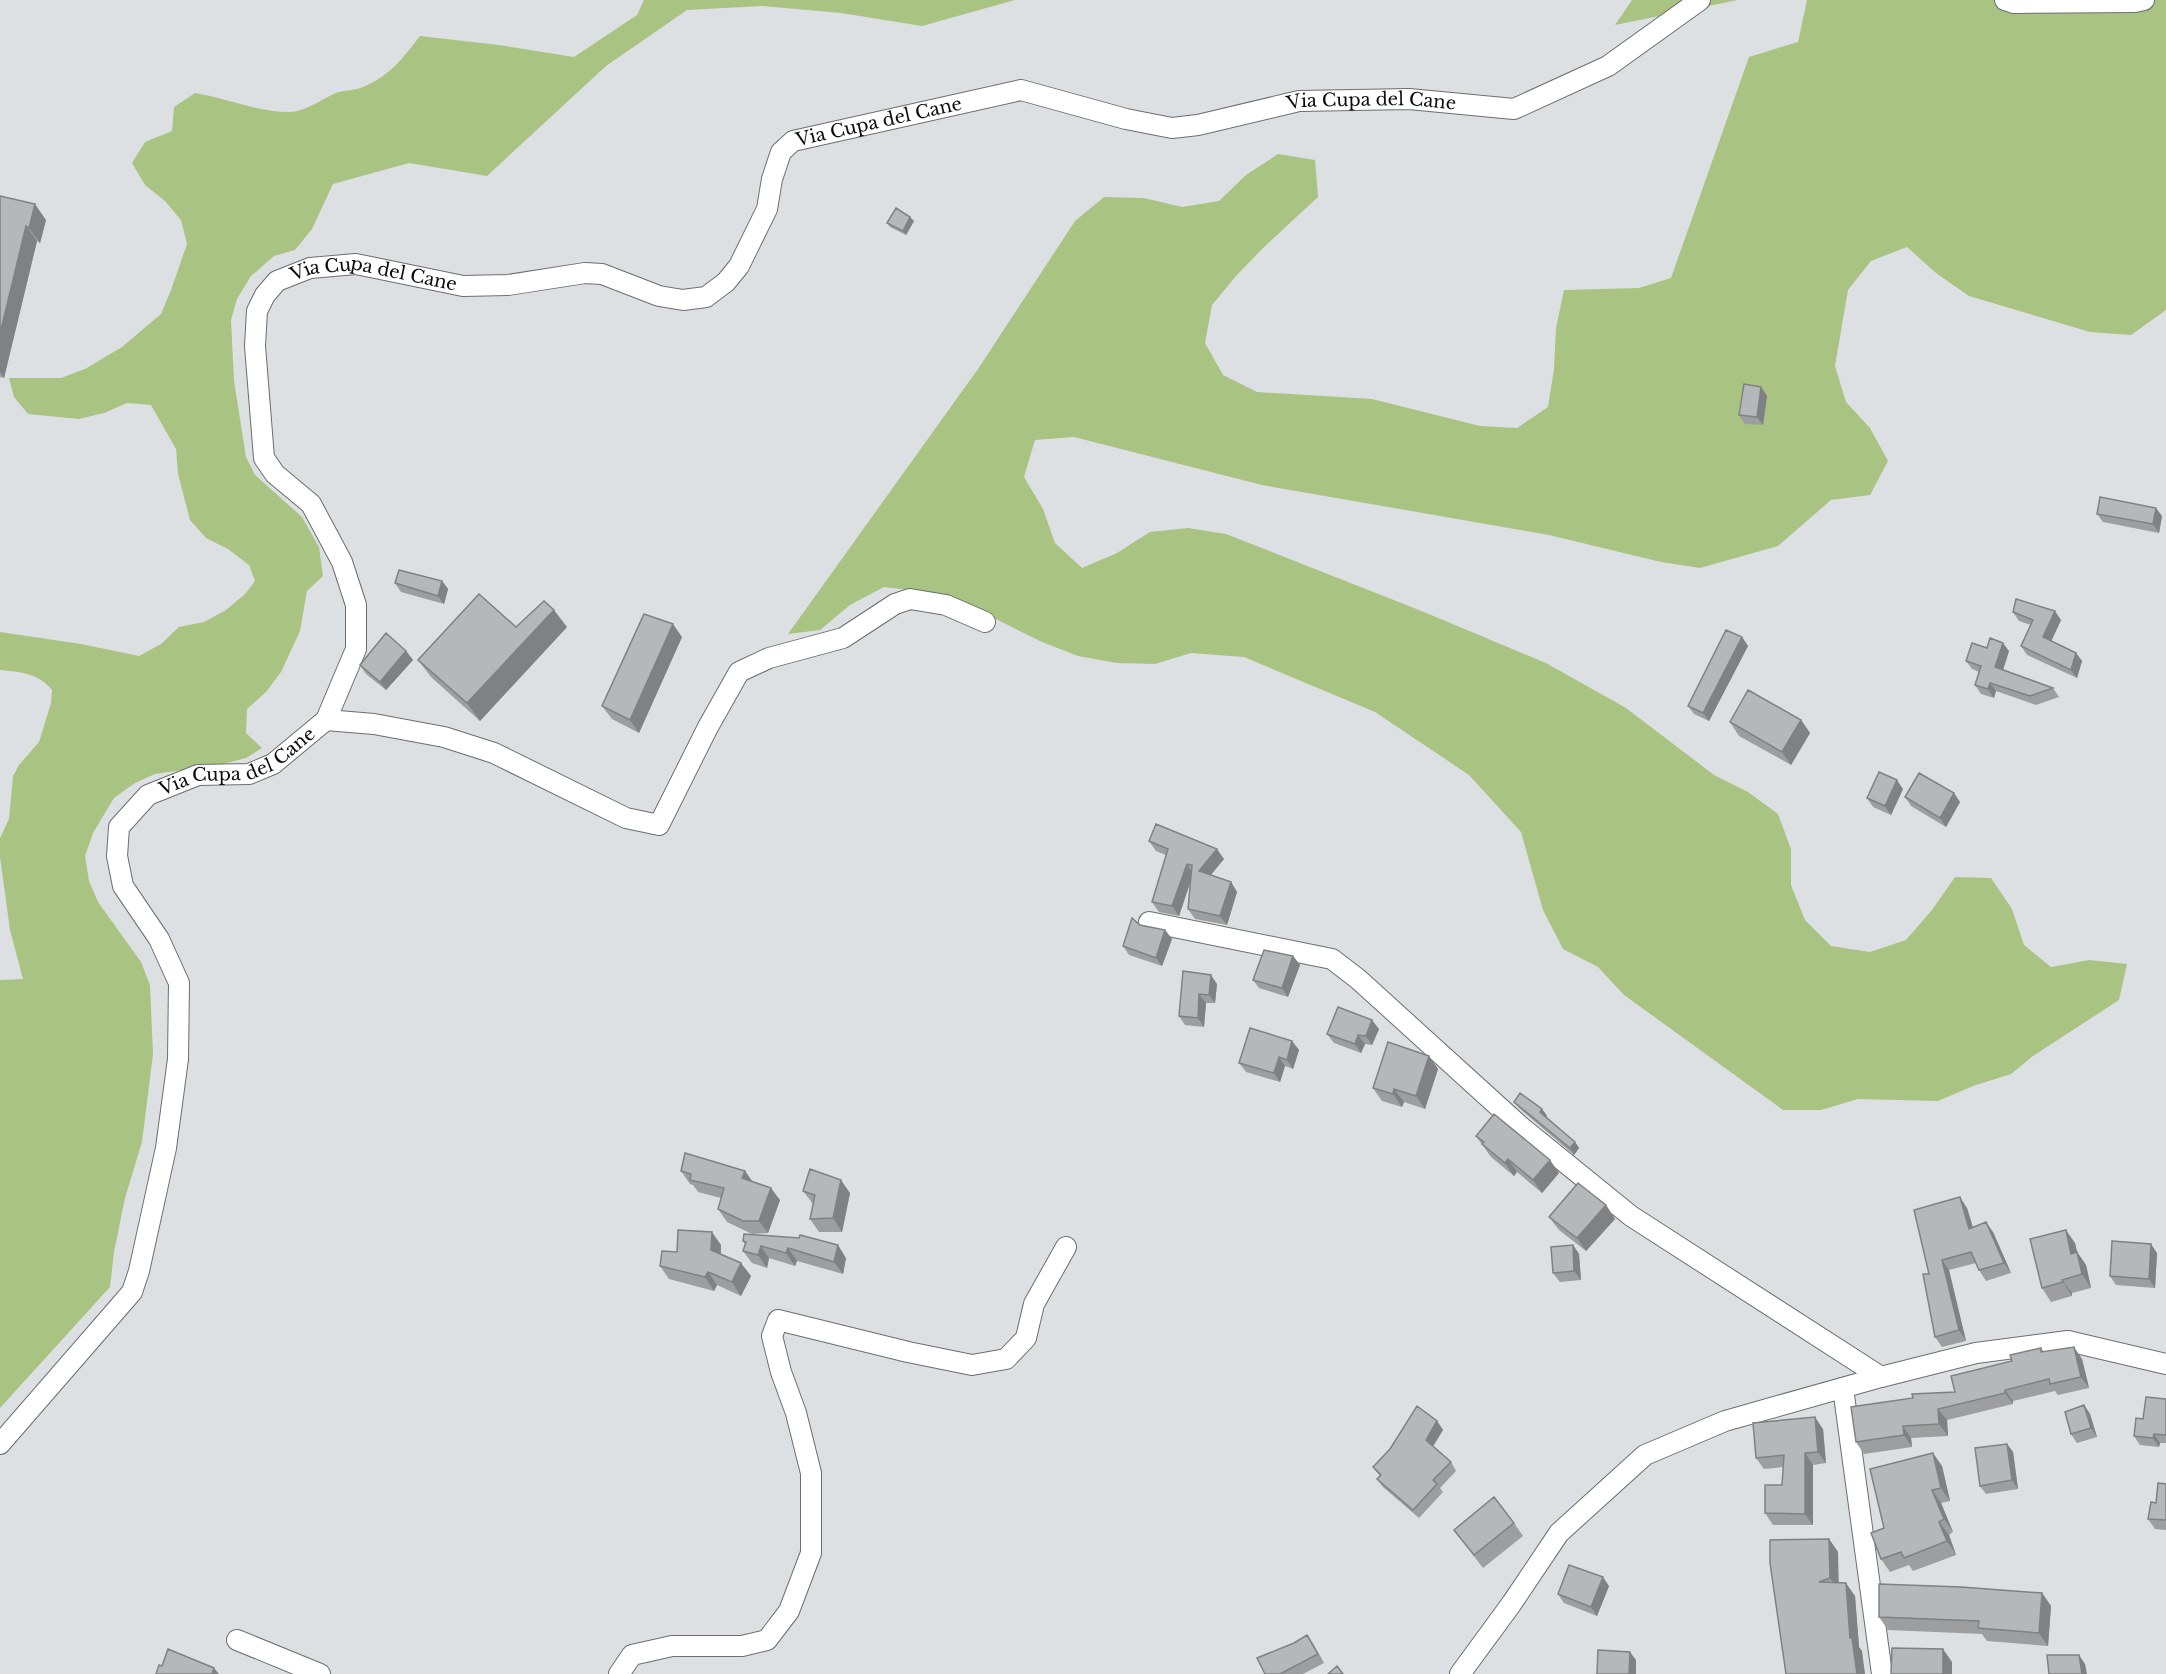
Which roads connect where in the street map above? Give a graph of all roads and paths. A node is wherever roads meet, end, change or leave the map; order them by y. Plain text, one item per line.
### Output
1 (1700, 0) edge
2 (2005, 0) edge
3 (2144, 0) edge
4 (985, 622) dead end
5 (326, 720) junction
6 (1149, 922) dead end
7 (1066, 1247) dead end
8 (2166, 1364) edge
9 (1881, 1377) junction
10 (1843, 1388) junction
11 (0, 1444) edge
12 (237, 1640) dead end
13 (320, 1674) edge
14 (618, 1674) edge
15 (1460, 1674) edge
16 (1882, 1674) edge

1 - 5 street, Via Cupa del Cane
2 - 3 street
4 - 5 street
5 - 11 street, Via Cupa del Cane
6 - 9 street
7 - 14 street
8 - 9 street
9 - 10 street
10 - 15 street
10 - 16 street
12 - 13 street

